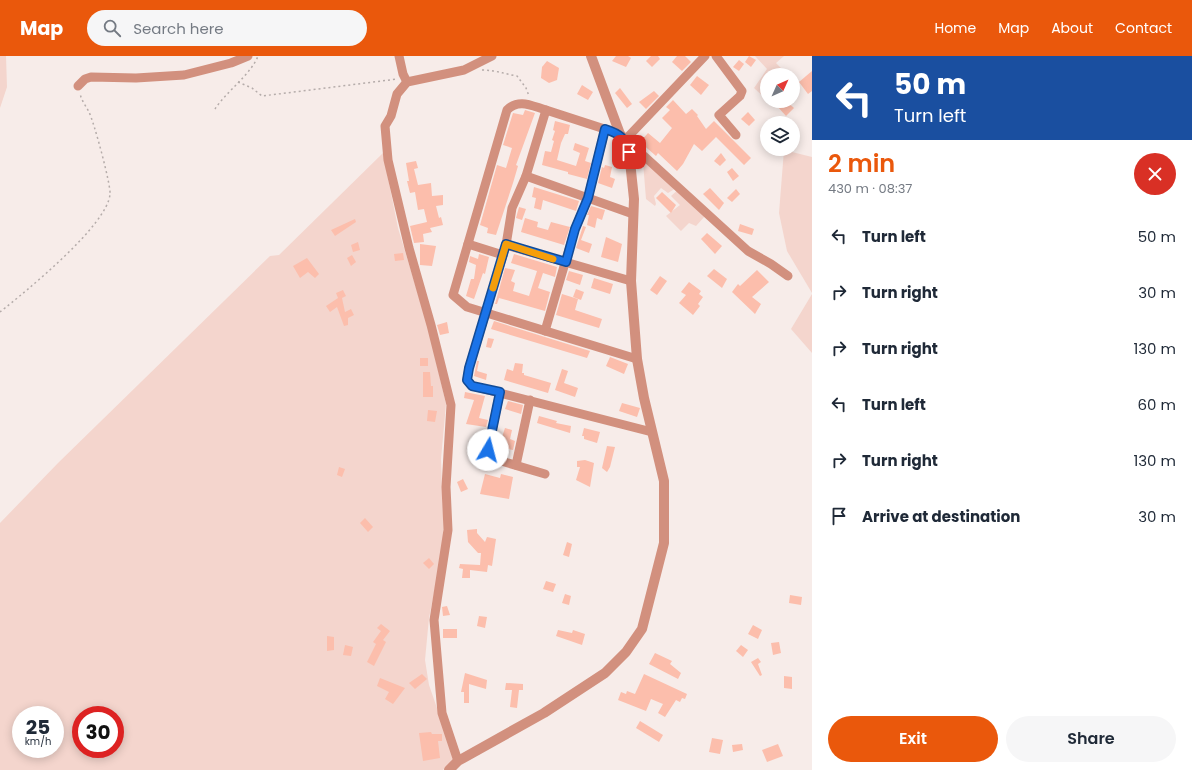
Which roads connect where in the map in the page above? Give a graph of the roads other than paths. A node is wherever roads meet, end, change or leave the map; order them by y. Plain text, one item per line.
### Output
1 (248, 56) edge
2 (399, 56) edge
3 (492, 56) edge
4 (591, 56) edge
5 (704, 56) edge
6 (716, 56) edge
7 (406, 80) junction
8 (78, 86) road end
9 (546, 110) junction
10 (605, 129) junction
11 (736, 135) dead end
12 (623, 137) junction
13 (629, 152) junction
14 (526, 176) junction
15 (588, 198) junction
16 (633, 214) junction
17 (468, 244) junction
18 (506, 244) junction
19 (502, 255) junction
20 (566, 262) junction
21 (788, 276) dead end
22 (631, 281) junction
23 (486, 311) junction
24 (545, 331) junction
25 (637, 359) junction
26 (500, 392) junction
27 (530, 400) junction
28 (652, 432) junction
29 (516, 465) junction
30 (545, 474) dead end
31 (458, 761) junction
32 (449, 770) edge

1 - 8 street
2 - 7 street
3 - 7 street
4 - 12 street
5 - 12 street
6 - 11 street
7 - 31 street
9 - 10 street
9 - 14 street
9 - 17 street
10 - 12 street
10 - 15 street
12 - 13 street
13 - 16 street
13 - 21 street
14 - 15 street
14 - 18 street
15 - 16 street
15 - 20 street
16 - 22 street
17 - 19 street
17 - 23 street
18 - 19 street
18 - 20 street
19 - 23 street
20 - 22 street
20 - 24 street
22 - 25 street
23 - 24 street
23 - 26 street
24 - 25 street
25 - 28 street
26 - 27 street
26 - 29 street
27 - 28 street
27 - 29 street
28 - 31 street
29 - 30 street
31 - 32 street

